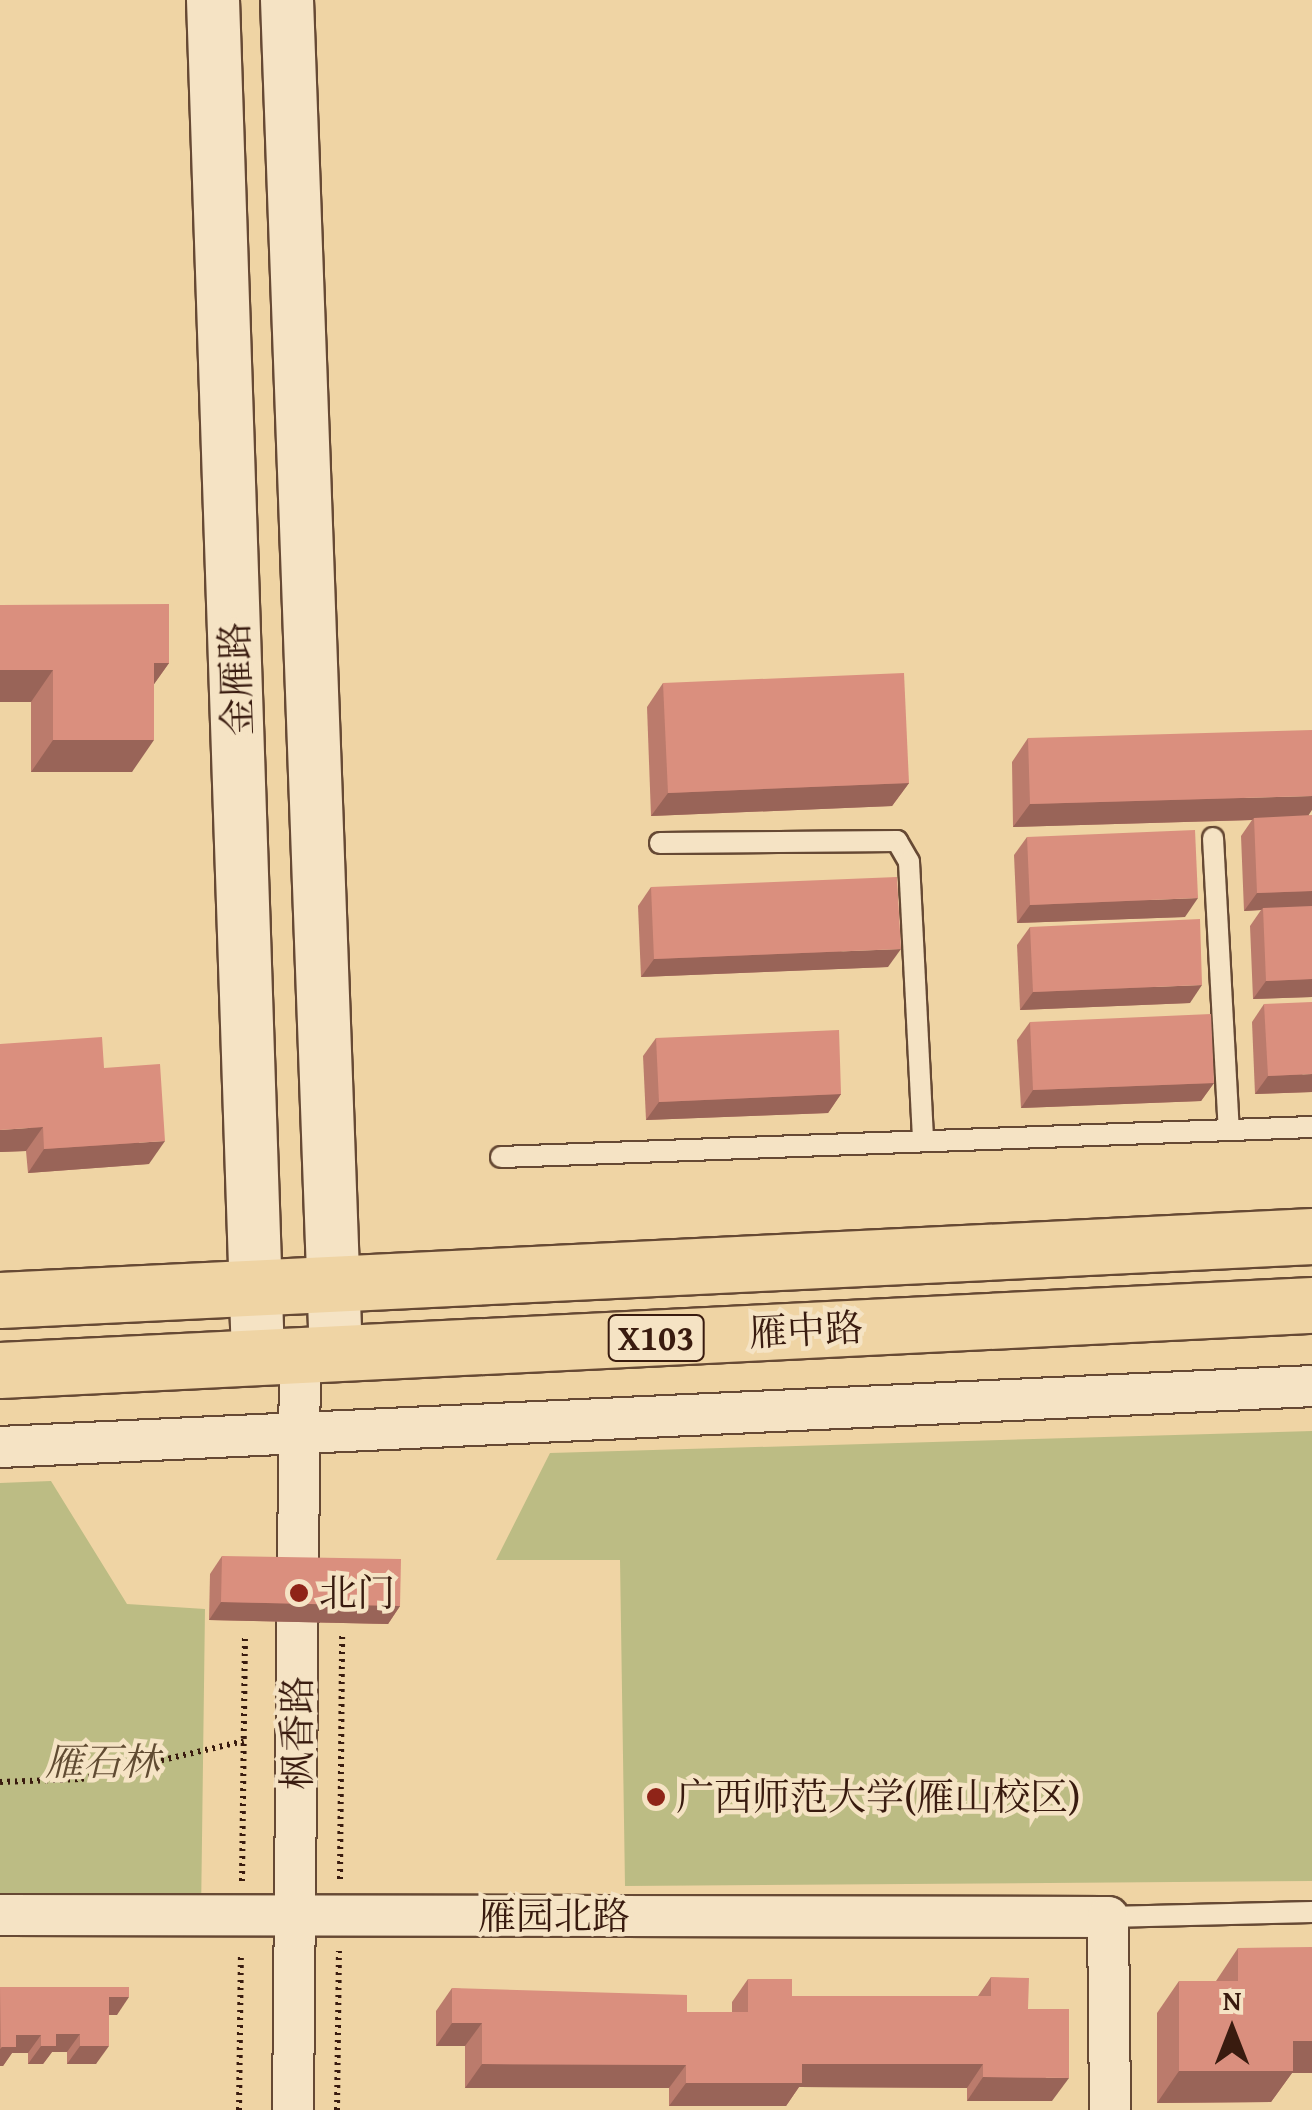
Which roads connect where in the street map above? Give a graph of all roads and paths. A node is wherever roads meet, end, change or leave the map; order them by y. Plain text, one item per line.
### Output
1 (213, 0) edge
2 (286, 0) edge
3 (1213, 838) dead end
4 (660, 842) dead end
5 (1312, 1126) edge
6 (1229, 1130) junction
7 (923, 1142) junction
8 (502, 1157) dead end
9 (1312, 1236) edge
10 (332, 1283) junction
11 (256, 1286) junction
12 (0, 1300) edge
13 (1312, 1305) edge
14 (298, 1356) junction
15 (0, 1370) edge
16 (1312, 1386) edge
17 (299, 1433) junction
18 (0, 1447) edge
19 (342, 1635) dead end
20 (244, 1741) dead end
21 (0, 1782) edge
22 (1312, 1912) edge
23 (0, 1915) edge
24 (296, 1916) junction
25 (339, 1916) junction
26 (1108, 1917) junction
27 (293, 2110) edge
28 (337, 2110) edge
29 (1110, 2110) edge

1 - 11 street, 金雁路
2 - 10 street, 金雁路
3 - 6 lane
4 - 7 lane
5 - 6 lane
6 - 7 lane
7 - 8 lane
9 - 10 main road, 雁中路 / X103
10 - 11 main road, 雁中路 / X103
10 - 14 street, 金雁路
11 - 12 main road, 雁中路 / X103
11 - 14 street, 金雁路
13 - 14 main road, 雁中路 / X103
14 - 15 main road, 雁中路 / X103
14 - 17 street, 枫香路
16 - 17 street
17 - 18 street
17 - 24 street, 枫香路
19 - 25 path
20 - 21 path
22 - 26 lane
23 - 24 street, 雁园北路
24 - 25 street, 雁园北路
24 - 27 street, 枫香路
25 - 26 street, 雁园北路
25 - 28 path
26 - 29 street

